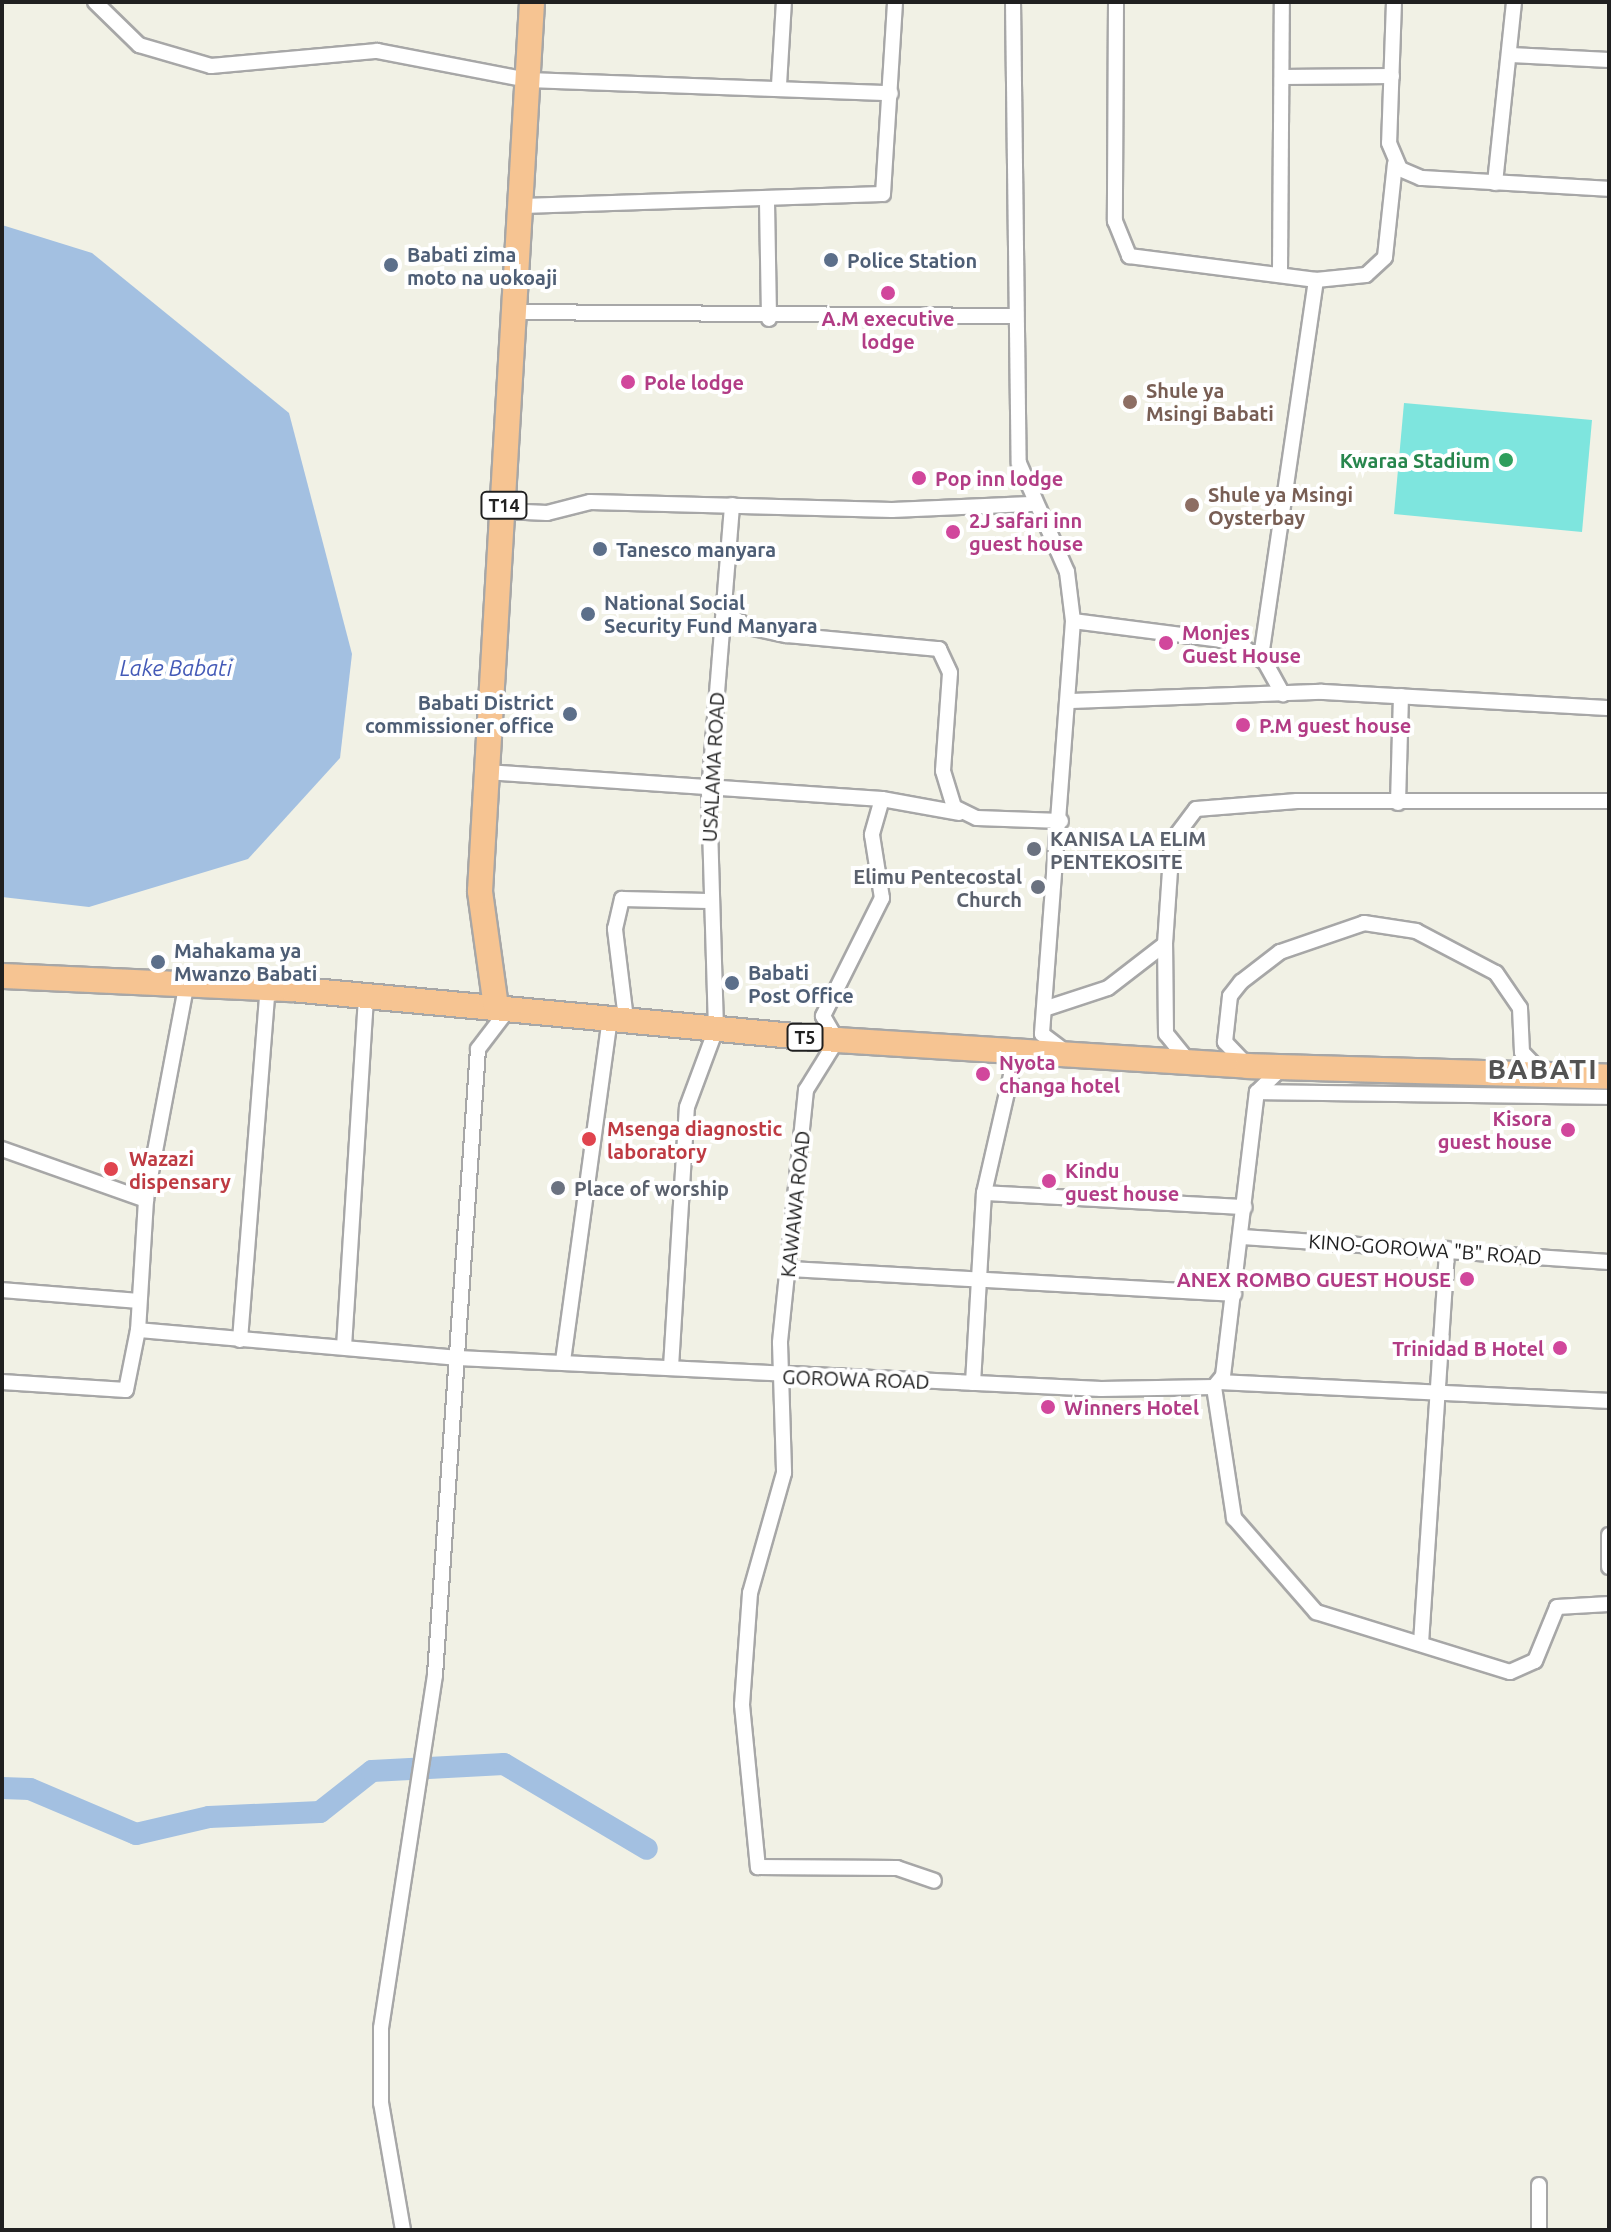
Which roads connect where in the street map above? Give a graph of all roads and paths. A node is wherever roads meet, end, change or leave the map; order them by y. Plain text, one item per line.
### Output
1 (95, 2) edge
2 (532, 2) edge
3 (784, 2) edge
4 (895, 2) edge
5 (1013, 2) edge
6 (1116, 2) edge
7 (1282, 2) edge
8 (1394, 2) edge
9 (1514, 2) edge
10 (1511, 55) junction
11 (1609, 60) edge
12 (1392, 76) junction
13 (1282, 77) junction
14 (528, 80) junction
15 (779, 85) junction
16 (891, 93) junction
17 (1395, 164) junction
18 (1495, 183) junction
19 (1609, 189) edge
20 (767, 202) junction
21 (522, 206) junction
22 (1280, 270) junction
23 (1316, 280) junction
24 (513, 312) junction
25 (1013, 316) junction
26 (769, 319) junction
27 (1031, 504) junction
28 (732, 505) junction
29 (504, 511) junction
30 (723, 611) junction
31 (1073, 621) junction
32 (1261, 657) junction
33 (1283, 694) junction
34 (1401, 696) junction
35 (1071, 701) junction
36 (1609, 708) edge
37 (486, 772) junction
38 (709, 792) junction
39 (882, 799) junction
40 (1609, 801) edge
41 (1398, 803) junction
42 (959, 813) junction
43 (1061, 821) junction
44 (480, 891) junction
45 (708, 901) junction
46 (1165, 944) junction
47 (2, 976) edge
48 (187, 982) junction
49 (291, 989) junction
50 (366, 998) junction
51 (502, 1009) junction
52 (1044, 1009) junction
53 (553, 1012) junction
54 (618, 1018) junction
55 (716, 1029) junction
56 (837, 1040) junction
57 (1017, 1049) junction
58 (1067, 1053) junction
59 (1189, 1062) junction
60 (1248, 1066) junction
61 (1284, 1067) junction
62 (1609, 1077) edge
63 (1550, 1084) junction
64 (1257, 1092) junction
65 (1609, 1097) edge
66 (2, 1149) edge
67 (984, 1193) junction
68 (146, 1200) junction
69 (1245, 1207) junction
70 (1242, 1237) junction
71 (1447, 1249) junction
72 (1609, 1262) edge
73 (788, 1269) junction
74 (979, 1279) junction
75 (2, 1290) edge
76 (1234, 1294) junction
77 (139, 1301) junction
78 (138, 1330) junction
79 (240, 1340) junction
80 (344, 1347) junction
81 (458, 1358) junction
82 (563, 1361) junction
83 (671, 1367) junction
84 (779, 1376) junction
85 (2, 1382) edge
86 (973, 1383) junction
87 (1217, 1385) junction
88 (1438, 1393) junction
89 (1609, 1401) edge
90 (1609, 1535) edge
91 (1609, 1567) edge
92 (1609, 1604) edge
93 (1421, 1643) junction
94 (934, 1881) dead end
95 (1539, 2185) dead end
96 (403, 2230) edge
97 (1539, 2230) edge

1 - 14 street
2 - 14 highway, T14
3 - 15 street
4 - 16 street
5 - 25 street
6 - 22 street
7 - 13 street
8 - 12 street
9 - 10 street
10 - 11 street
10 - 18 street
12 - 13 street
12 - 17 street
13 - 22 street
14 - 15 street
14 - 21 highway, T14
15 - 16 street
16 - 20 street
17 - 18 street
17 - 23 street
18 - 19 street
20 - 21 street
20 - 26 street
21 - 24 highway, T14
22 - 23 street
23 - 32 street
24 - 26 street
24 - 29 highway, T14
25 - 26 street
25 - 27 street
27 - 28 street
27 - 31 street
28 - 29 street
28 - 30 street, USALAMA ROAD
29 - 37 highway, T14
30 - 38 street, USALAMA ROAD
30 - 42 street
31 - 32 street
31 - 35 street
32 - 33 street
33 - 34 street
33 - 35 street
34 - 36 street
34 - 41 street
35 - 43 street
37 - 38 street
37 - 44 highway, T14
38 - 39 street
38 - 45 street, USALAMA ROAD
39 - 42 street
39 - 56 street
40 - 41 street
41 - 46 street
42 - 43 street
43 - 52 street
44 - 51 highway, T14
44 - 53 highway, T14
45 - 54 street
45 - 55 street, USALAMA ROAD
46 - 52 street
46 - 59 street
47 - 48 highway, T5
48 - 49 highway, T5
48 - 68 street
49 - 50 highway, T5
49 - 79 street
50 - 51 highway, T5
50 - 80 street
51 - 53 highway, T5
51 - 81 street
52 - 58 street
53 - 54 highway, T5
54 - 55 highway, T5
54 - 82 street
55 - 56 highway, T5
55 - 83 street
56 - 57 highway, T5
56 - 73 street, KAWAWA ROAD
57 - 58 highway, T5
57 - 67 street
58 - 59 highway, T5
59 - 60 highway, T5
60 - 61 highway, T5
60 - 63 street
61 - 63 highway, T5
61 - 64 street
62 - 63 highway, T5
63 - 64 street
63 - 65 street
64 - 69 street
66 - 68 street
67 - 69 street
67 - 74 street
68 - 77 street
69 - 70 street
70 - 71 street, KINO-GOROWA "B" ROAD
70 - 76 street
71 - 72 street, KINO-GOROWA "B" ROAD
71 - 88 street
73 - 74 street
73 - 84 street, KAWAWA ROAD
74 - 76 street
74 - 86 street
75 - 77 street
76 - 87 street
77 - 78 street
78 - 79 street, GOROWA ROAD
78 - 85 street
79 - 80 street, GOROWA ROAD
80 - 81 street, GOROWA ROAD
81 - 82 street, GOROWA ROAD
81 - 96 street
82 - 83 street, GOROWA ROAD
83 - 84 street, GOROWA ROAD
84 - 86 street, GOROWA ROAD
84 - 94 street, KAWAWA ROAD
86 - 87 street, GOROWA ROAD
87 - 88 street, GOROWA ROAD
87 - 93 street
88 - 89 street, GOROWA ROAD
88 - 93 street
90 - 91 street
92 - 93 street
95 - 97 street

